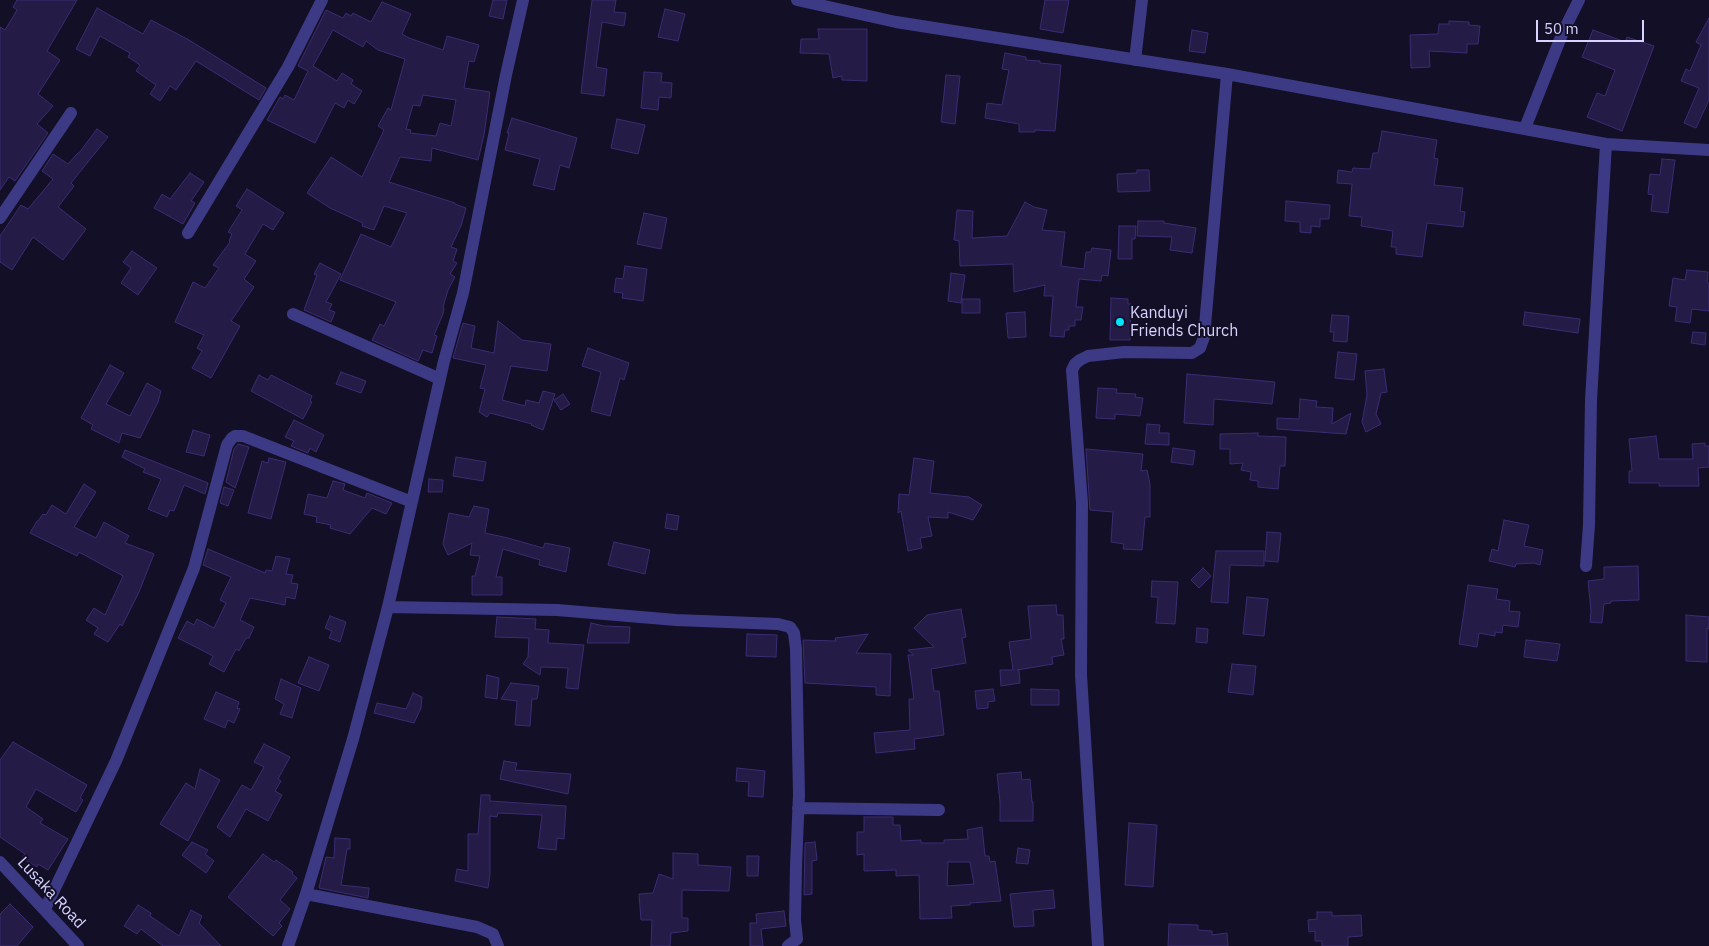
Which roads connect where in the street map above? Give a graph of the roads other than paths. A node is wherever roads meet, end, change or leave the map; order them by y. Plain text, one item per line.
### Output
1 (322, 0) edge
2 (523, 0) edge
3 (797, 0) edge
4 (1142, 0) edge
5 (1579, 0) edge
6 (849, 5) edge
7 (1135, 60) junction
8 (1226, 74) junction
9 (71, 113) dead end
10 (1525, 128) junction
11 (1606, 144) junction
12 (1709, 150) edge
13 (0, 218) edge
14 (188, 233) dead end
15 (292, 314) dead end
16 (440, 379) junction
17 (412, 502) junction
18 (1586, 566) dead end
19 (388, 607) junction
20 (798, 808) junction
21 (939, 810) dead end
22 (0, 862) edge
23 (306, 894) junction
24 (45, 909) junction
25 (78, 946) edge
26 (288, 946) edge
27 (498, 946) edge
28 (788, 946) edge
29 (1098, 946) edge

1 - 14 street
2 - 16 street
3 - 6 street
4 - 7 street
5 - 10 street
6 - 7 street
7 - 8 street
8 - 10 street
8 - 29 street
9 - 13 street
10 - 11 street
11 - 12 street
11 - 18 street
15 - 16 street
16 - 17 street
17 - 19 street
17 - 24 street
19 - 20 street
19 - 23 street
20 - 21 street
20 - 28 street
22 - 24 street, Lusaka Road
23 - 26 street
23 - 27 street
24 - 25 street, Lusaka Road

